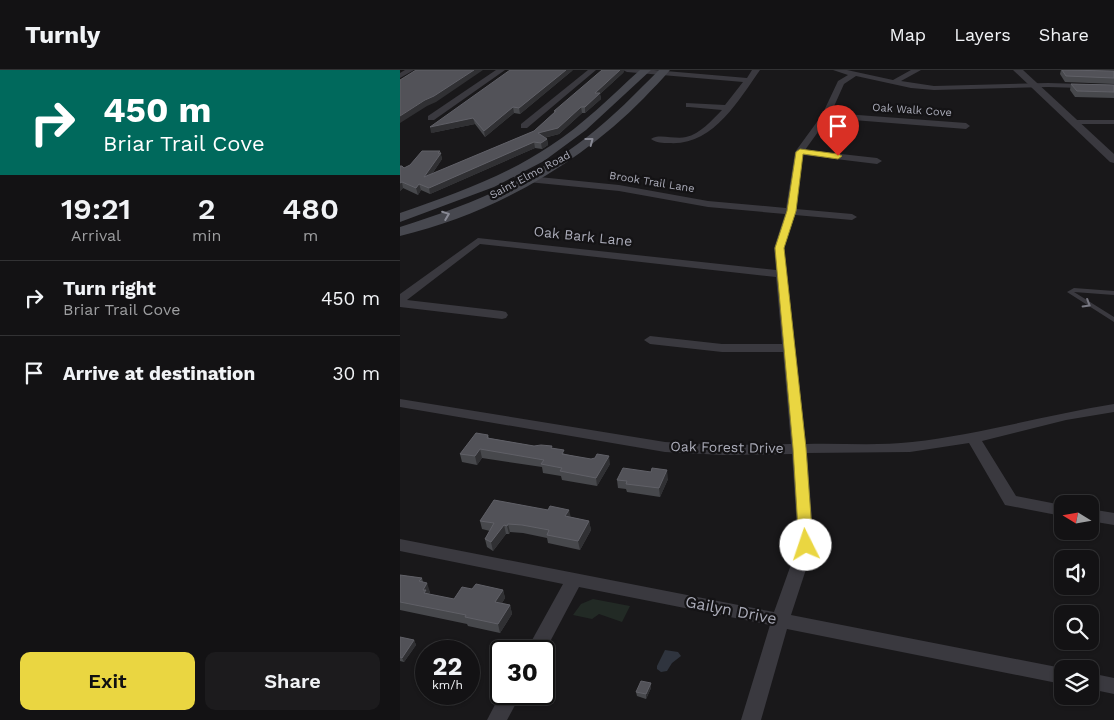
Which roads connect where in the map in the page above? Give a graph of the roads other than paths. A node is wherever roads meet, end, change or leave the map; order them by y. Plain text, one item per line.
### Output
1 (410, 70) edge
2 (501, 70) edge
3 (592, 70) edge
4 (626, 70) edge
5 (756, 70) edge
6 (837, 70) edge
7 (917, 70) edge
8 (1018, 70) edge
9 (645, 71) edge
10 (664, 71) edge
11 (854, 74) junction
12 (400, 76) edge
13 (748, 80) junction
14 (894, 82) junction
15 (1034, 85) junction
16 (1114, 87) edge
17 (689, 104) dead end
18 (727, 108) junction
19 (826, 115) junction
20 (431, 118) dead end
21 (1073, 122) junction
22 (1114, 122) edge
23 (524, 126) dead end
24 (966, 126) dead end
25 (655, 139) dead end
26 (800, 152) junction
27 (1114, 160) edge
28 (877, 161) dead end
29 (510, 174) junction
30 (528, 179) junction
31 (792, 211) junction
32 (852, 217) dead end
33 (400, 218) edge
34 (400, 232) edge
35 (782, 274) junction
36 (1114, 293) edge
37 (400, 302) edge
38 (502, 315) dead end
39 (1114, 320) edge
40 (650, 340) dead end
41 (789, 348) junction
42 (400, 404) edge
43 (1114, 408) edge
44 (973, 438) junction
45 (800, 448) junction
46 (1054, 509) edge
47 (1099, 516) edge
48 (1114, 519) edge
49 (400, 545) edge
50 (574, 580) junction
51 (781, 619) junction
52 (541, 640) edge
53 (1054, 674) edge
54 (1099, 683) edge
55 (1114, 686) edge
56 (505, 705) edge
57 (497, 720) edge
58 (751, 720) edge

1 - 12 street
2 - 20 street
3 - 23 street
4 - 9 street
5 - 13 street
6 - 11 street
7 - 14 street
8 - 15 street
9 - 10 street
9 - 29 main road, Saint Elmo Road
10 - 13 street
30 -> 10 main road, Saint Elmo Road
11 - 14 street
11 - 19 street
13 - 18 street
14 - 15 street
15 - 16 street
15 - 21 street
17 - 18 street
18 - 25 street
19 - 24 street, Oak Walk Cove
19 - 26 street
21 - 22 street
21 - 27 street
26 - 28 street
26 - 31 street
29 - 30 street, Brook Trail Lane
29 - 33 main road, Saint Elmo Road
30 - 31 street, Brook Trail Lane
34 -> 30 main road, Saint Elmo Road
31 - 32 street
31 - 35 street
35 - 37 street, Oak Bark Lane
35 - 41 street
36 -> 39 lane
37 - 38 street
40 - 41 street
41 - 45 street
42 - 45 street, Oak Forest Drive
43 - 44 street, Oak Forest Drive
44 - 45 street, Oak Forest Drive
44 - 46 street
45 - 51 street
47 - 48 street
49 - 50 street, Gailyn Drive
50 - 51 street, Gailyn Drive
50 - 52 street
51 - 53 street, Gailyn Drive
51 - 58 street
54 - 55 street
56 - 57 street

